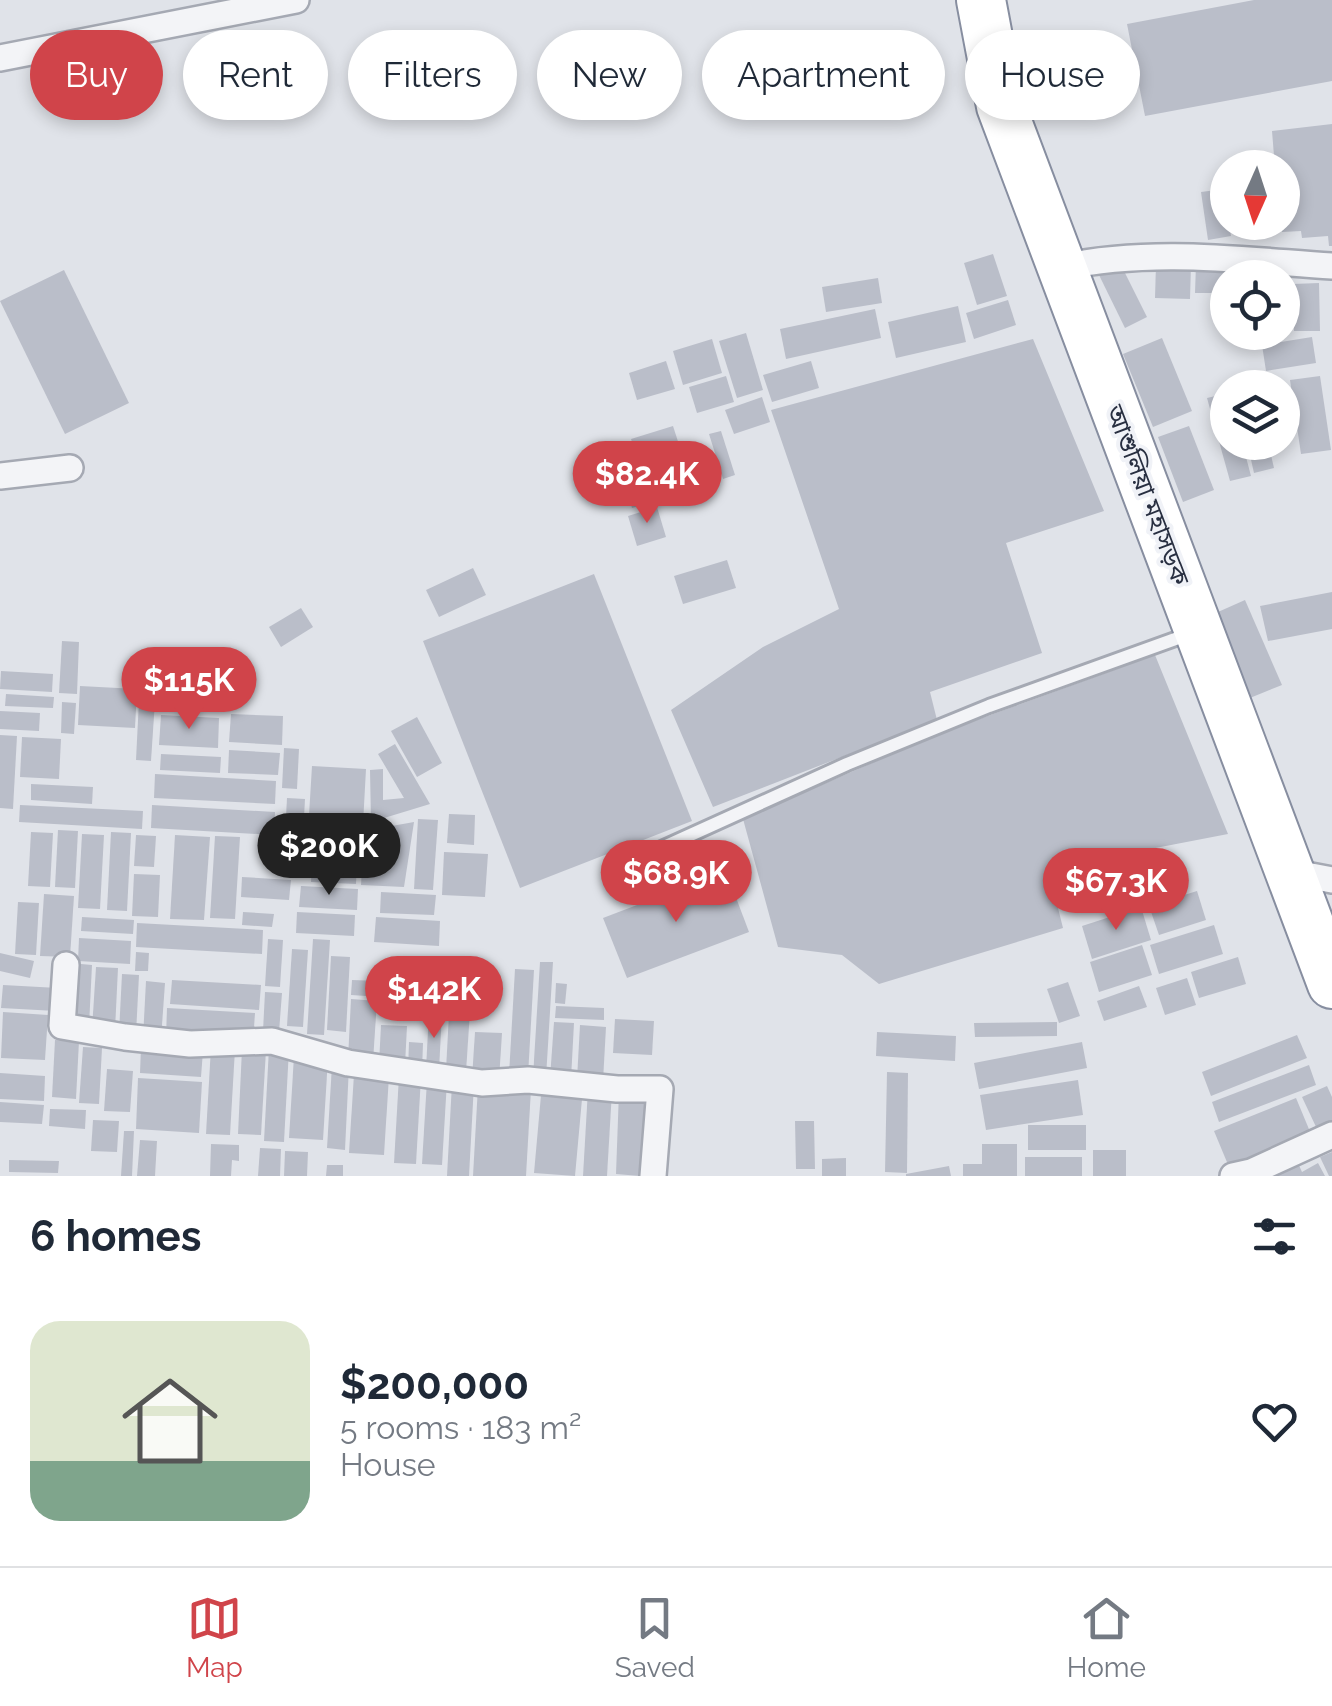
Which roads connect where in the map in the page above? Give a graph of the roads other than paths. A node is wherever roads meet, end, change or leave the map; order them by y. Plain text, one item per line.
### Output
1 (296, 0) edge
2 (981, 0) edge
3 (0, 58) edge
4 (1332, 266) edge
5 (1062, 267) junction
6 (70, 468) dead end
7 (0, 476) edge
8 (1199, 631) junction
9 (644, 856) dead end
10 (1311, 876) edge
11 (66, 965) dead end
12 (1332, 984) edge
13 (1332, 1136) edge
14 (653, 1176) edge
15 (1233, 1176) edge

1 - 3 street
2 - 5 highway, আশুলিয়া মহাসড়ক
4 - 5 street
5 - 8 highway, আশুলিয়া মহাসড়ক
6 - 7 street
8 - 9 lane
8 - 10 highway, আশুলিয়া মহাসড়ক
10 - 12 highway, আশুলিয়া মহাসড়ক
11 - 14 street
13 - 15 street

